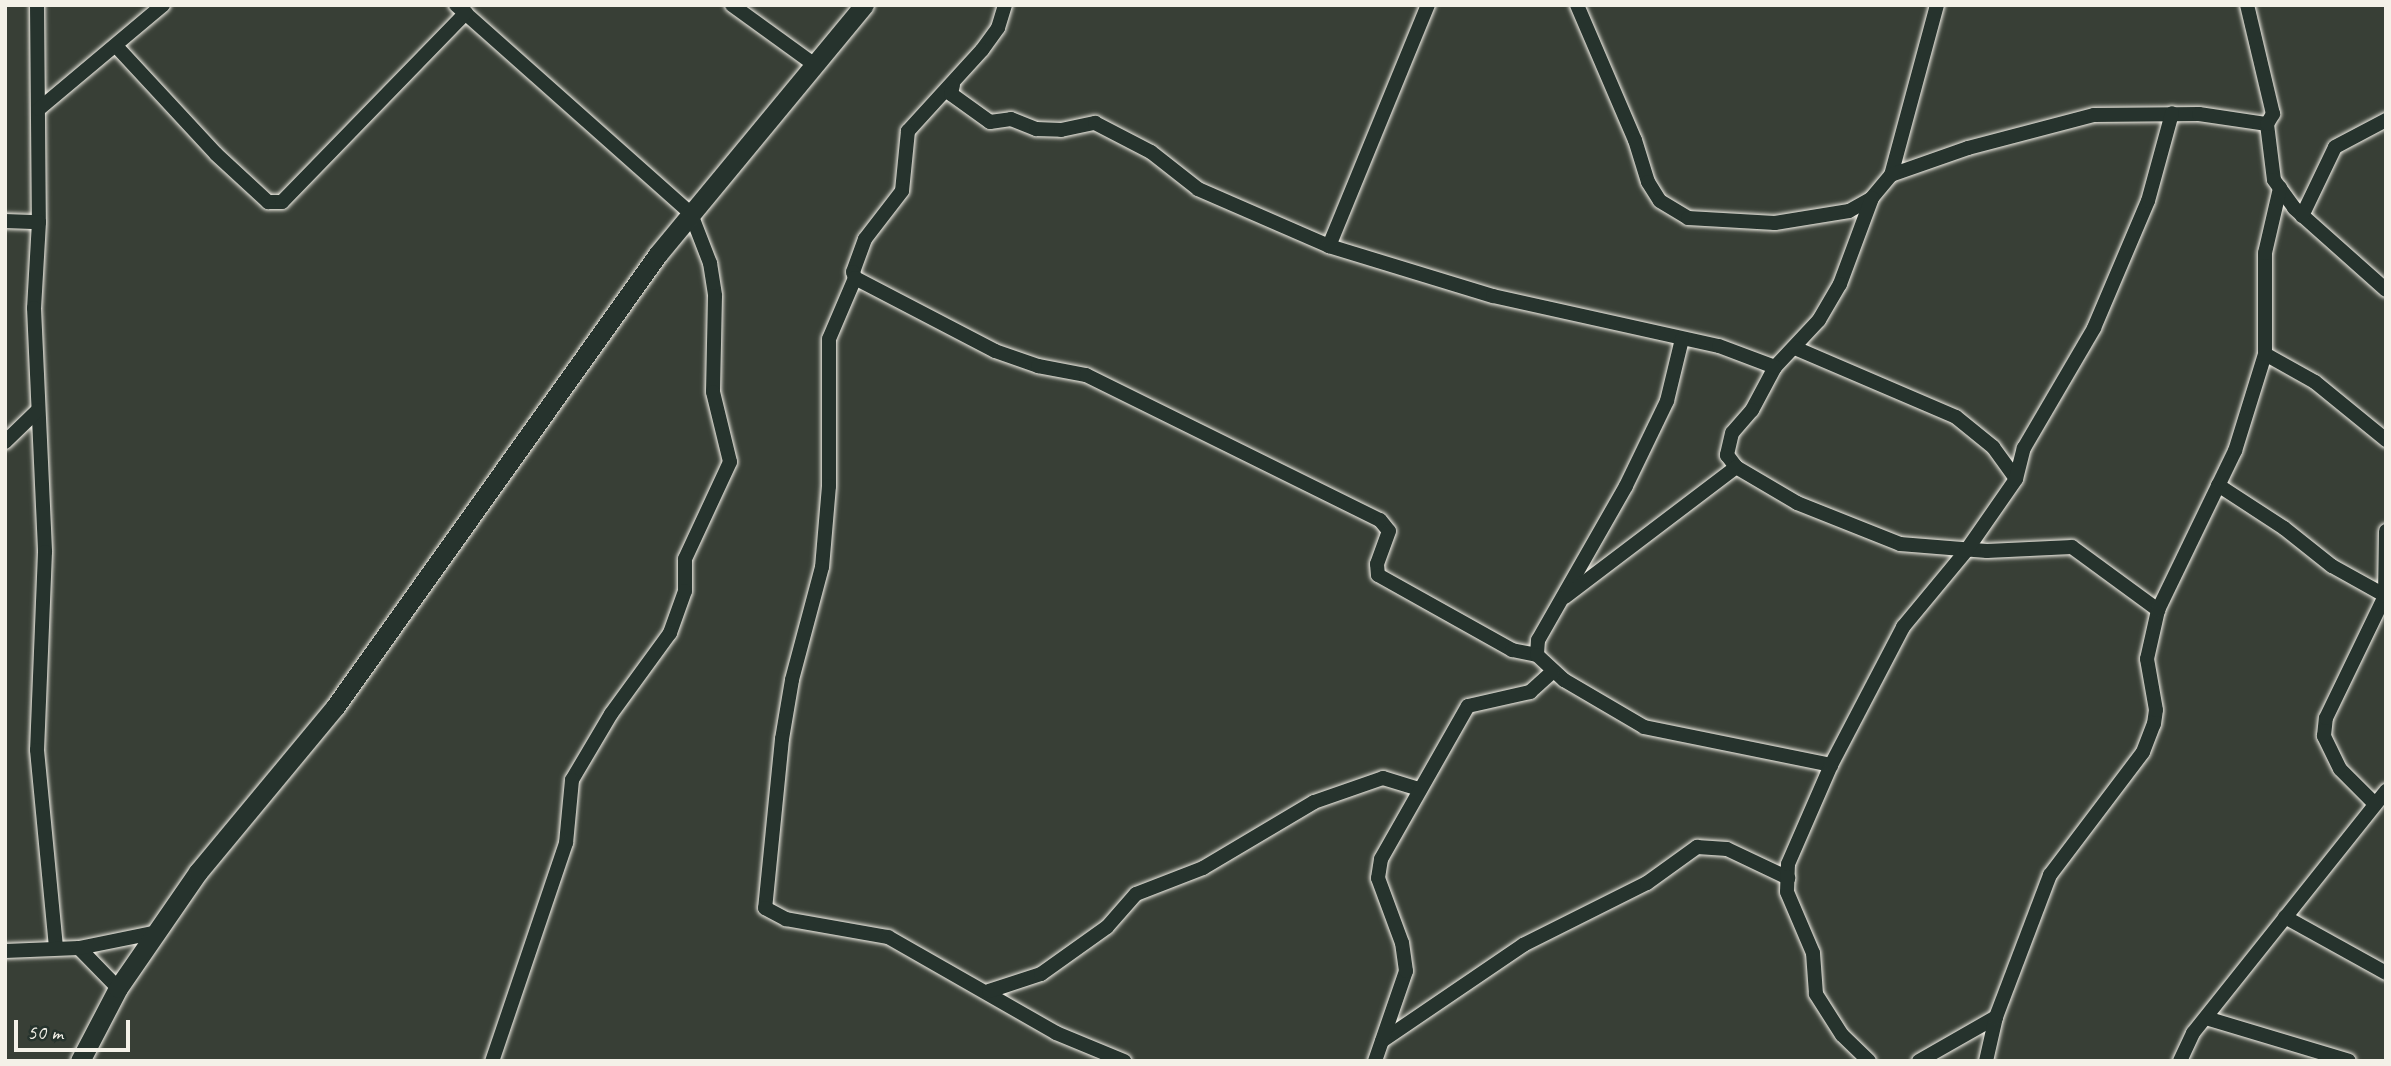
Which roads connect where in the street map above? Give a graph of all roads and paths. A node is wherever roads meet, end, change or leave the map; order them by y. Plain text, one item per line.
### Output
1 (37, 5) edge
2 (163, 5) edge
3 (732, 5) edge
4 (863, 5) edge
5 (1005, 5) edge
6 (1428, 5) edge
7 (1577, 5) edge
8 (1937, 5) edge
9 (2247, 5) edge
10 (461, 9) edge
11 (116, 46) junction
12 (815, 65) junction
13 (953, 85) junction
14 (39, 110) junction
15 (2172, 113) junction
16 (2386, 120) edge
17 (2267, 124) junction
18 (1891, 175) junction
19 (2280, 188) junction
20 (1872, 198) junction
21 (691, 214) junction
22 (2302, 216) junction
23 (5, 222) edge
24 (39, 222) junction
25 (1329, 246) junction
26 (855, 278) junction
27 (2386, 290) edge
28 (1682, 339) junction
29 (1795, 348) junction
30 (2265, 354) junction
31 (1775, 367) junction
32 (38, 410) junction
33 (2386, 441) edge
34 (5, 442) edge
35 (1736, 467) junction
36 (2016, 479) junction
37 (2218, 485) junction
38 (2386, 531) edge
39 (1966, 551) junction
40 (2385, 596) edge
41 (1559, 601) junction
42 (2158, 610) junction
43 (1537, 655) junction
44 (1553, 671) junction
45 (1831, 765) junction
46 (1419, 789) junction
47 (2386, 790) edge
48 (2375, 804) junction
49 (1787, 878) junction
50 (2285, 918) junction
51 (153, 933) junction
52 (55, 946) junction
53 (79, 948) junction
54 (5, 951) edge
55 (2386, 973) edge
56 (118, 988) junction
57 (989, 991) junction
58 (1996, 1017) junction
59 (2206, 1018) junction
60 (1382, 1041) junction
61 (80, 1061) edge
62 (492, 1061) edge
63 (1124, 1061) edge
64 (1375, 1061) edge
65 (1869, 1061) edge
66 (1919, 1061) edge
67 (1986, 1061) edge
68 (2180, 1061) edge
69 (2349, 1061) edge

1 - 14 street
2 - 11 street
3 - 12 street
4 - 12 street
5 - 13 street
6 - 25 street
7 - 20 street
8 - 18 street
9 - 17 street
10 - 11 street
10 - 21 street
11 - 14 street
12 - 21 street
13 - 25 street
13 - 26 street
14 - 24 street
15 - 17 street
15 - 18 street
15 - 36 street
16 - 22 street
17 - 19 street
18 - 20 street
19 - 22 street
19 - 30 street
20 - 29 street
21 - 51 street
21 - 62 street
22 - 27 street
23 - 24 street
24 - 32 street
25 - 28 street
26 - 43 street
26 - 57 street
28 - 31 street
28 - 41 street
29 - 31 street
29 - 36 street
30 - 33 street
30 - 37 street
31 - 35 street
32 - 34 street
32 - 52 street
35 - 39 street
35 - 41 street
36 - 39 street
37 - 40 street
37 - 42 street
38 - 40 street
39 - 42 street
39 - 45 street
40 - 48 street
41 - 43 street
42 - 58 street
43 - 44 street
44 - 45 street
44 - 46 street
45 - 49 street
46 - 57 street
46 - 60 street
47 - 48 street
48 - 50 street
49 - 60 street
49 - 65 street
50 - 55 street
50 - 59 street
51 - 53 street
51 - 56 street
52 - 53 street
52 - 54 street
53 - 56 street
56 - 61 street
57 - 63 street
58 - 66 street
58 - 67 street
59 - 68 street
59 - 69 street
60 - 64 street

